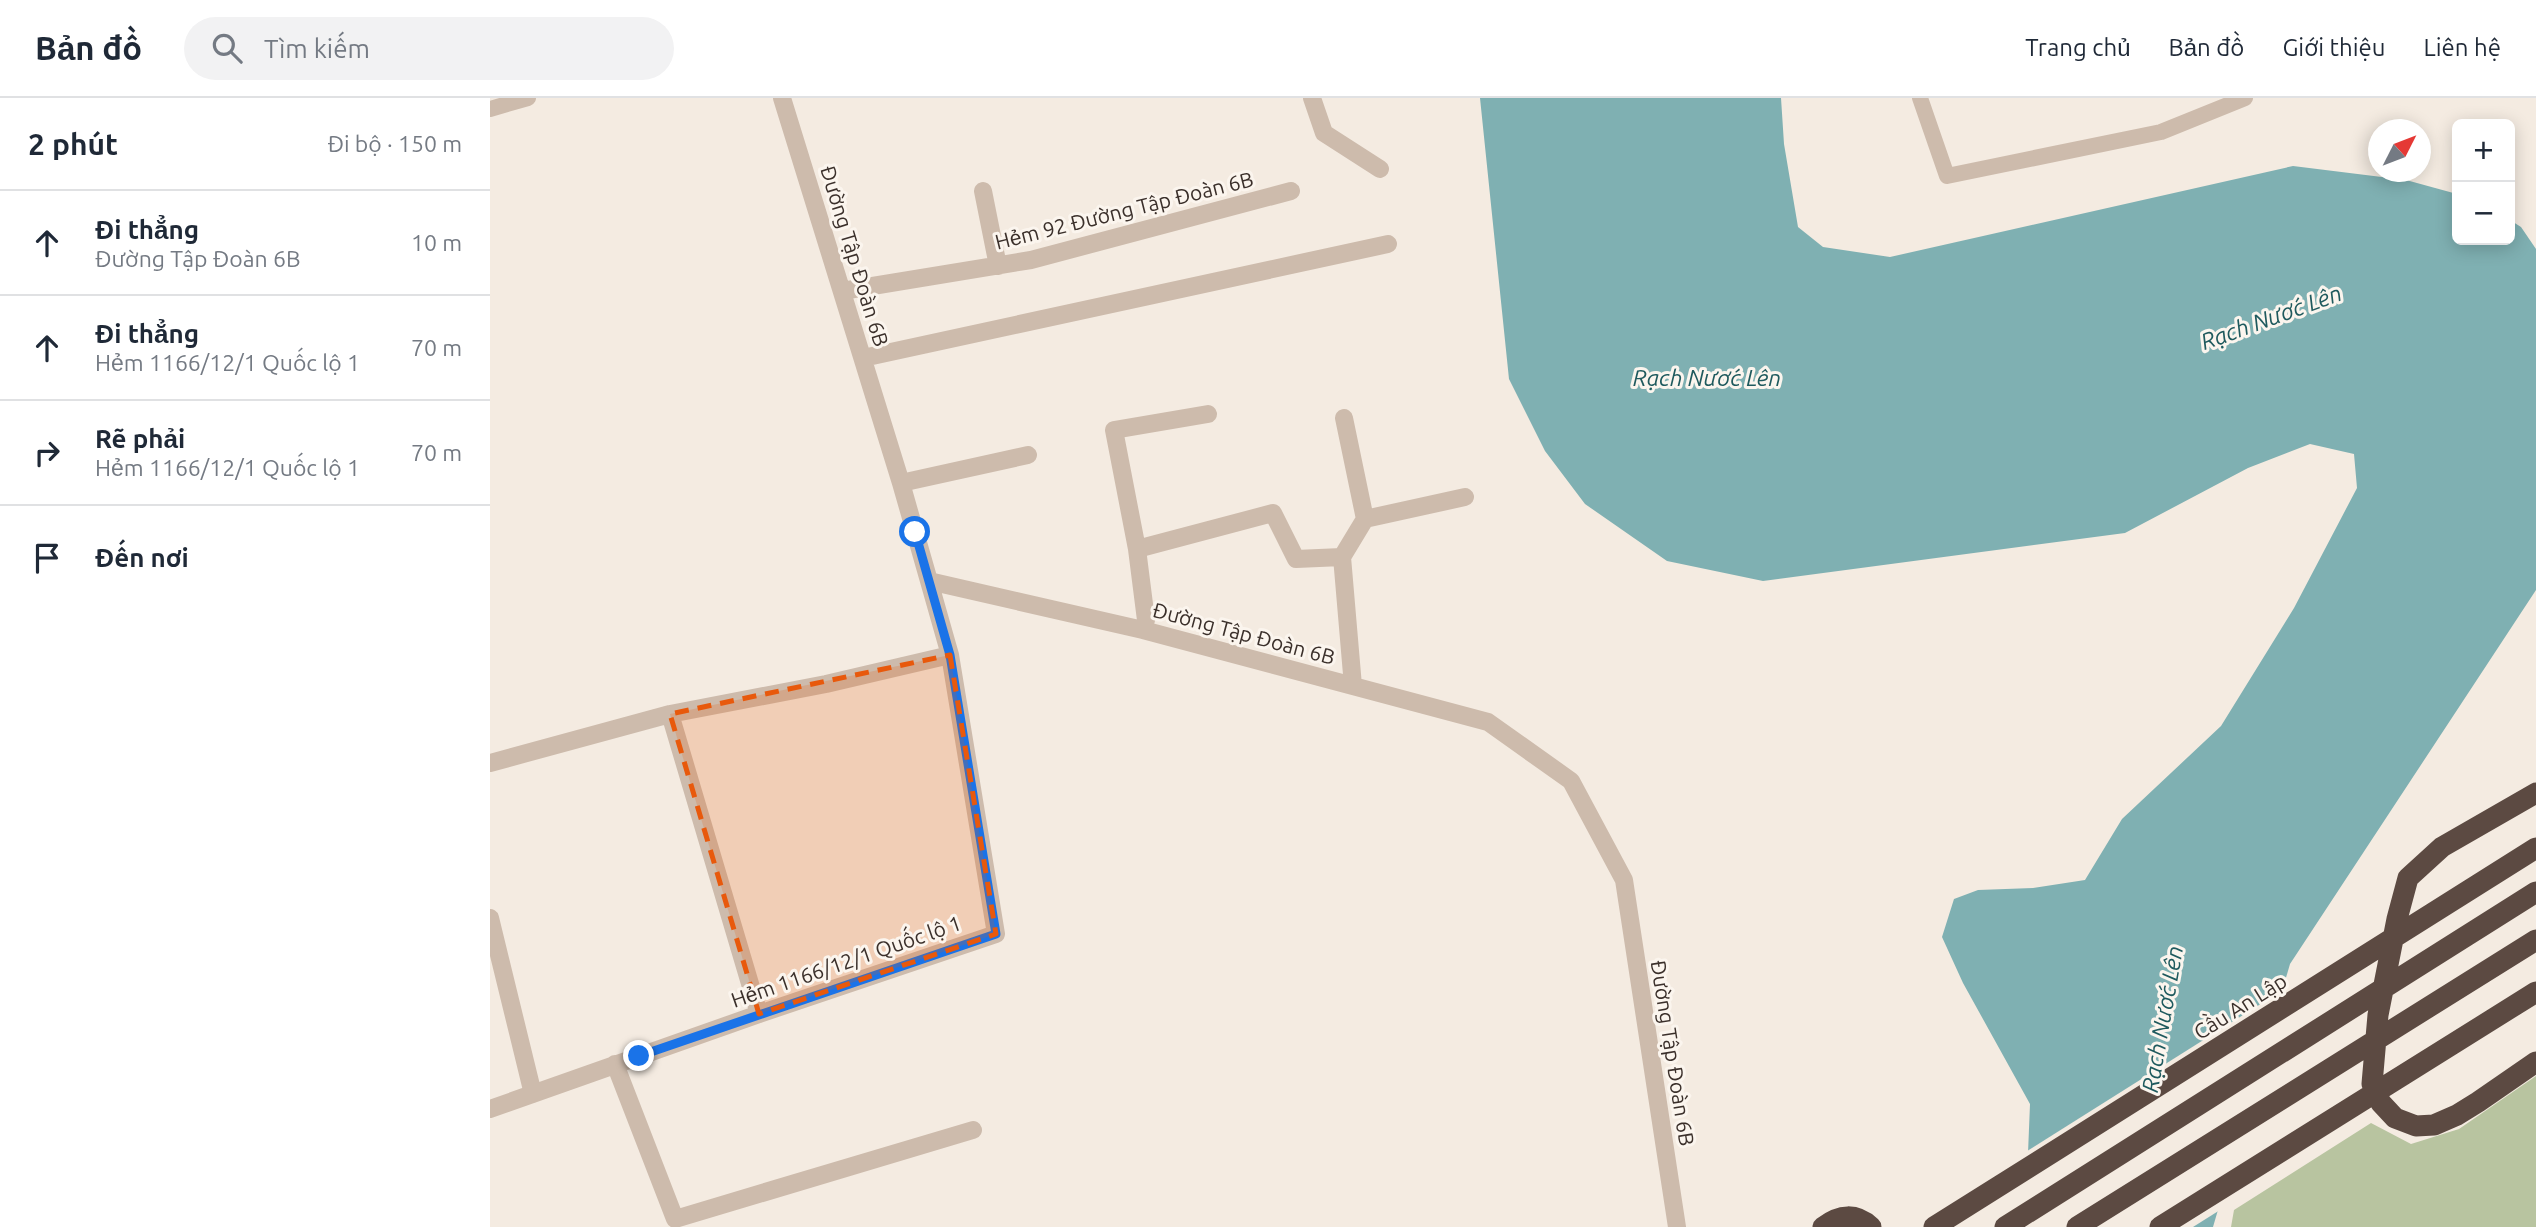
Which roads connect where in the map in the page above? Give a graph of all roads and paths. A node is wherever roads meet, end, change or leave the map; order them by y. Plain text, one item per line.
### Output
1 (528, 98) edge
2 (782, 98) edge
3 (1312, 98) edge
4 (1920, 98) edge
5 (2245, 98) edge
6 (490, 109) edge
7 (1380, 169) dead end
8 (982, 191) dead end
9 (1291, 191) dead end
10 (1388, 244) dead end
11 (998, 266) junction
12 (842, 291) junction
13 (863, 358) junction
14 (1208, 414) dead end
15 (1344, 418) dead end
16 (1028, 455) dead end
17 (901, 483) junction
18 (1465, 497) dead end
19 (1365, 519) junction
20 (1137, 549) junction
21 (1342, 557) junction
22 (929, 581) junction
23 (1143, 630) junction
24 (950, 655) junction
25 (1353, 686) junction
26 (670, 714) junction
27 (490, 763) edge
28 (2536, 793) edge
29 (2536, 848) edge
30 (2536, 892) edge
31 (490, 918) edge
32 (2536, 940) edge
33 (2536, 992) edge
34 (759, 1014) junction
35 (2536, 1062) edge
36 (615, 1064) junction
37 (533, 1094) junction
38 (490, 1109) edge
39 (973, 1130) dead end
40 (1677, 1227) edge
41 (1824, 1227) edge
42 (1871, 1227) edge
43 (1934, 1227) edge
44 (2005, 1227) edge
45 (2077, 1227) edge
46 (2160, 1227) edge

1 - 6 lane
2 - 12 street, Đường Tập Đoàn 6B
3 - 7 street
4 - 5 lane
8 - 11 street
9 - 11 street, Hẻm 92 Đường Tập Đoàn 6B
10 - 13 street
11 - 12 street, Hẻm 92 Đường Tập Đoàn 6B
12 - 13 street, Đường Tập Đoàn 6B
13 - 17 street, Đường Tập Đoàn 6B
14 - 20 street
15 - 19 street
16 - 17 street
17 - 22 street, Đường Tập Đoàn 6B
18 - 19 street
19 - 21 street
20 - 21 street
20 - 23 street
21 - 25 street
22 - 23 street, Đường Tập Đoàn 6B
22 - 24 street, Hẻm 1166/12/1 Quốc lộ 1
23 - 25 street, Đường Tập Đoàn 6B
24 - 26 street
24 - 34 street, Hẻm 1166/12/1 Quốc lộ 1
25 - 40 street, Đường Tập Đoàn 6B
26 - 27 street
26 - 34 street
28 - 35 highway
29 - 43 highway, Cầu An Lập
30 - 44 highway
31 - 37 street
32 - 45 highway
33 - 46 highway
34 - 36 street, Hẻm 1166/12/1 Quốc lộ 1
36 - 37 street, Hẻm 1166/12/1 Quốc lộ 1
36 - 39 street
37 - 38 street, Hẻm 1166/12/1 Quốc lộ 1
41 - 42 highway

